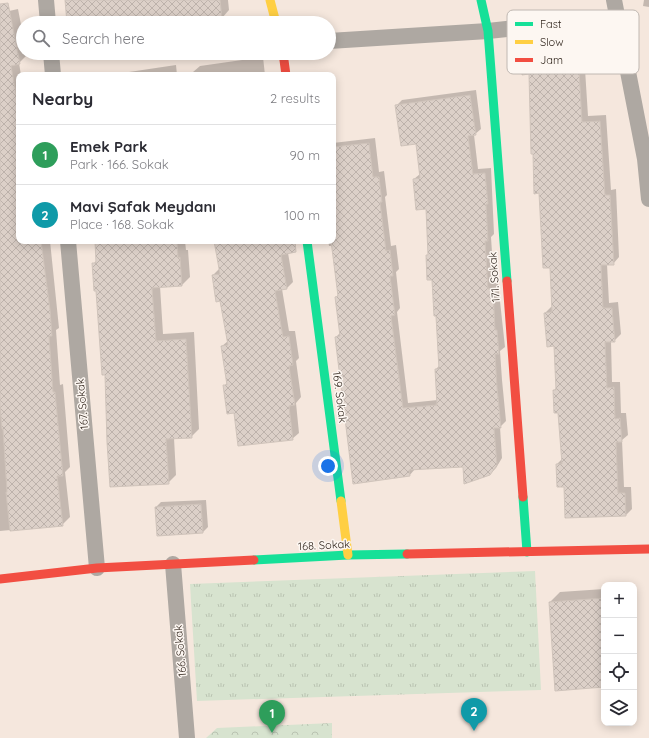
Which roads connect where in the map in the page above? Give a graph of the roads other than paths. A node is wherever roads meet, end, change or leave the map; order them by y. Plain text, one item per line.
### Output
1 (46, 0) edge
2 (270, 0) edge
3 (481, 0) edge
4 (614, 0) edge
5 (616, 10) edge
6 (47, 16) edge
7 (274, 16) edge
8 (507, 29) edge
9 (488, 31) junction
10 (336, 41) edge
11 (52, 60) edge
12 (284, 60) edge
13 (53, 72) edge
14 (286, 72) edge
15 (630, 74) edge
16 (647, 159) edge
17 (649, 199) edge
18 (68, 244) edge
19 (307, 244) edge
20 (649, 549) edge
21 (527, 552) junction
22 (348, 555) junction
23 (173, 564) junction
24 (97, 568) junction
25 (0, 578) edge
26 (187, 738) edge

1 - 6 street
2 - 7 street
3 - 9 street, 171. Sokak
4 - 5 street
8 - 9 street
9 - 10 street
9 - 21 street, 171. Sokak
11 - 13 street
12 - 14 street
15 - 16 street
16 - 17 street
18 - 24 street, 167. Sokak
19 - 22 street, 169. Sokak
20 - 21 street, 168. Sokak
21 - 22 street, 168. Sokak
22 - 23 street, 168. Sokak
23 - 24 street, 168. Sokak
23 - 26 street, 166. Sokak
24 - 25 street, 168. Sokak

